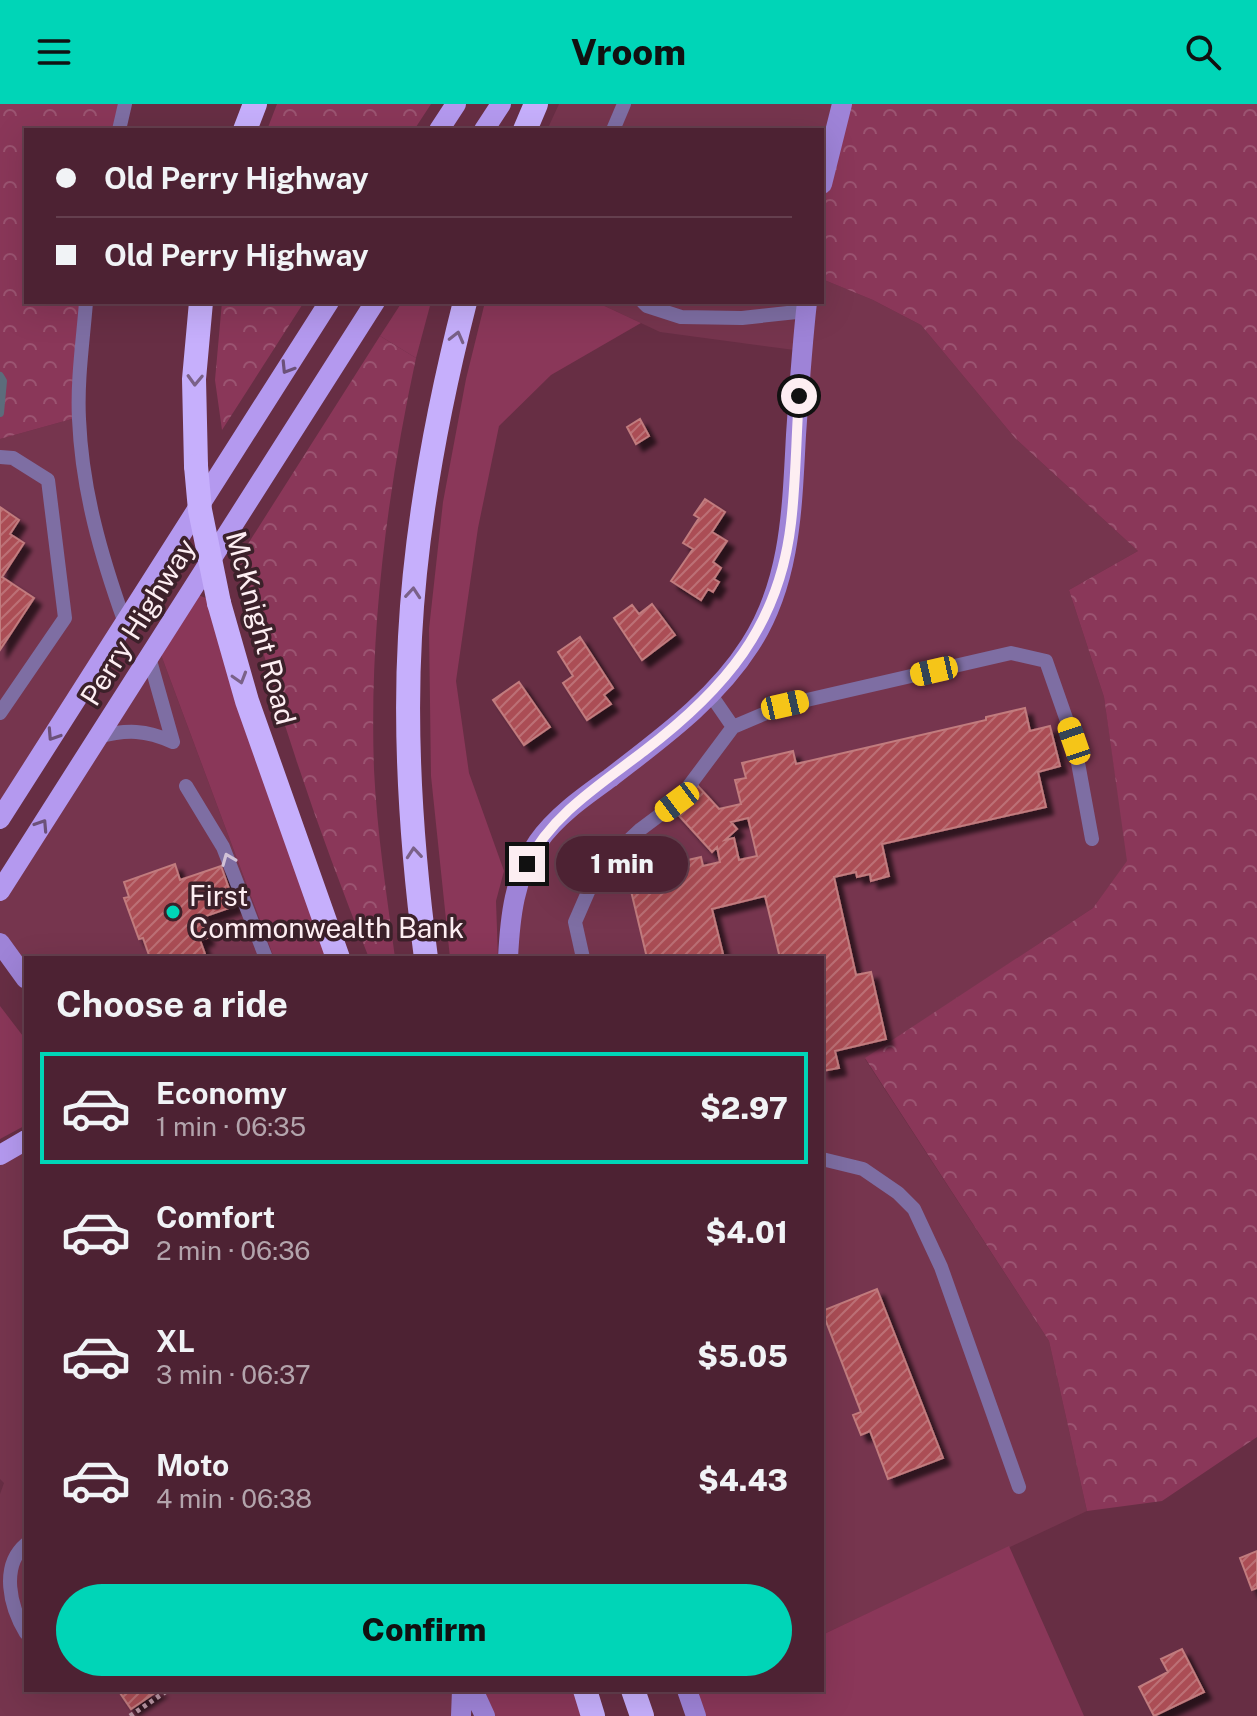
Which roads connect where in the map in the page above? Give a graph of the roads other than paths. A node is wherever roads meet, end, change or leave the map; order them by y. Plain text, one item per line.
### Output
1 (125, 104) edge
2 (255, 104) edge
3 (456, 104) edge
4 (501, 104) edge
5 (536, 104) edge
6 (624, 104) edge
7 (842, 104) edge
8 (119, 128) edge
9 (246, 128) edge
10 (440, 128) edge
11 (485, 128) edge
12 (526, 128) edge
13 (614, 128) edge
14 (824, 176) edge
15 (86, 304) edge
16 (201, 304) edge
17 (328, 304) edge
18 (374, 304) edge
19 (465, 304) edge
20 (645, 304) edge
21 (806, 307) edge
22 (0, 457) edge
23 (125, 623) junction
24 (149, 657) junction
25 (711, 695) junction
26 (0, 713) edge
27 (733, 727) junction
28 (98, 737) junction
29 (186, 786) dead end
30 (0, 819) edge
31 (1092, 839) dead end
32 (0, 891) edge
33 (0, 943) edge
34 (265, 956) edge
35 (337, 956) edge
36 (426, 956) edge
37 (508, 956) edge
38 (583, 956) edge
39 (24, 976) edge
40 (24, 1141) edge
41 (0, 1155) edge
42 (824, 1159) edge
43 (1019, 1487) dead end
44 (24, 1545) edge
45 (24, 1629) edge
46 (462, 1692) edge
47 (474, 1692) edge
48 (586, 1692) edge
49 (634, 1692) edge
50 (688, 1692) edge
51 (461, 1716) edge
52 (485, 1716) edge
53 (593, 1716) edge
54 (642, 1716) edge
55 (696, 1716) edge

1 - 8 lane
2 - 9 highway
3 - 10 main road
4 - 11 main road
5 - 12 highway
6 - 13 lane
7 - 14 street
15 - 23 lane
16 -> 35 highway, McKnight Road, bridge
17 -> 23 main road, Perry Highway
18 - 24 main road, Perry Highway
36 -> 19 highway
20 - 21 lane
21 - 25 street
22 - 26 lane
23 -> 30 main road, Perry Highway
24 - 28 main road, Perry Highway
24 - 28 lane
25 - 27 lane
25 - 37 street
27 - 31 lane
27 - 38 lane
32 -> 28 main road, Perry Highway
34 -> 29 lane
33 - 39 street
40 - 41 main road
42 - 43 lane
44 - 45 lane
46 - 51 street
47 - 52 street
48 - 53 highway
49 - 54 highway
50 - 55 street

